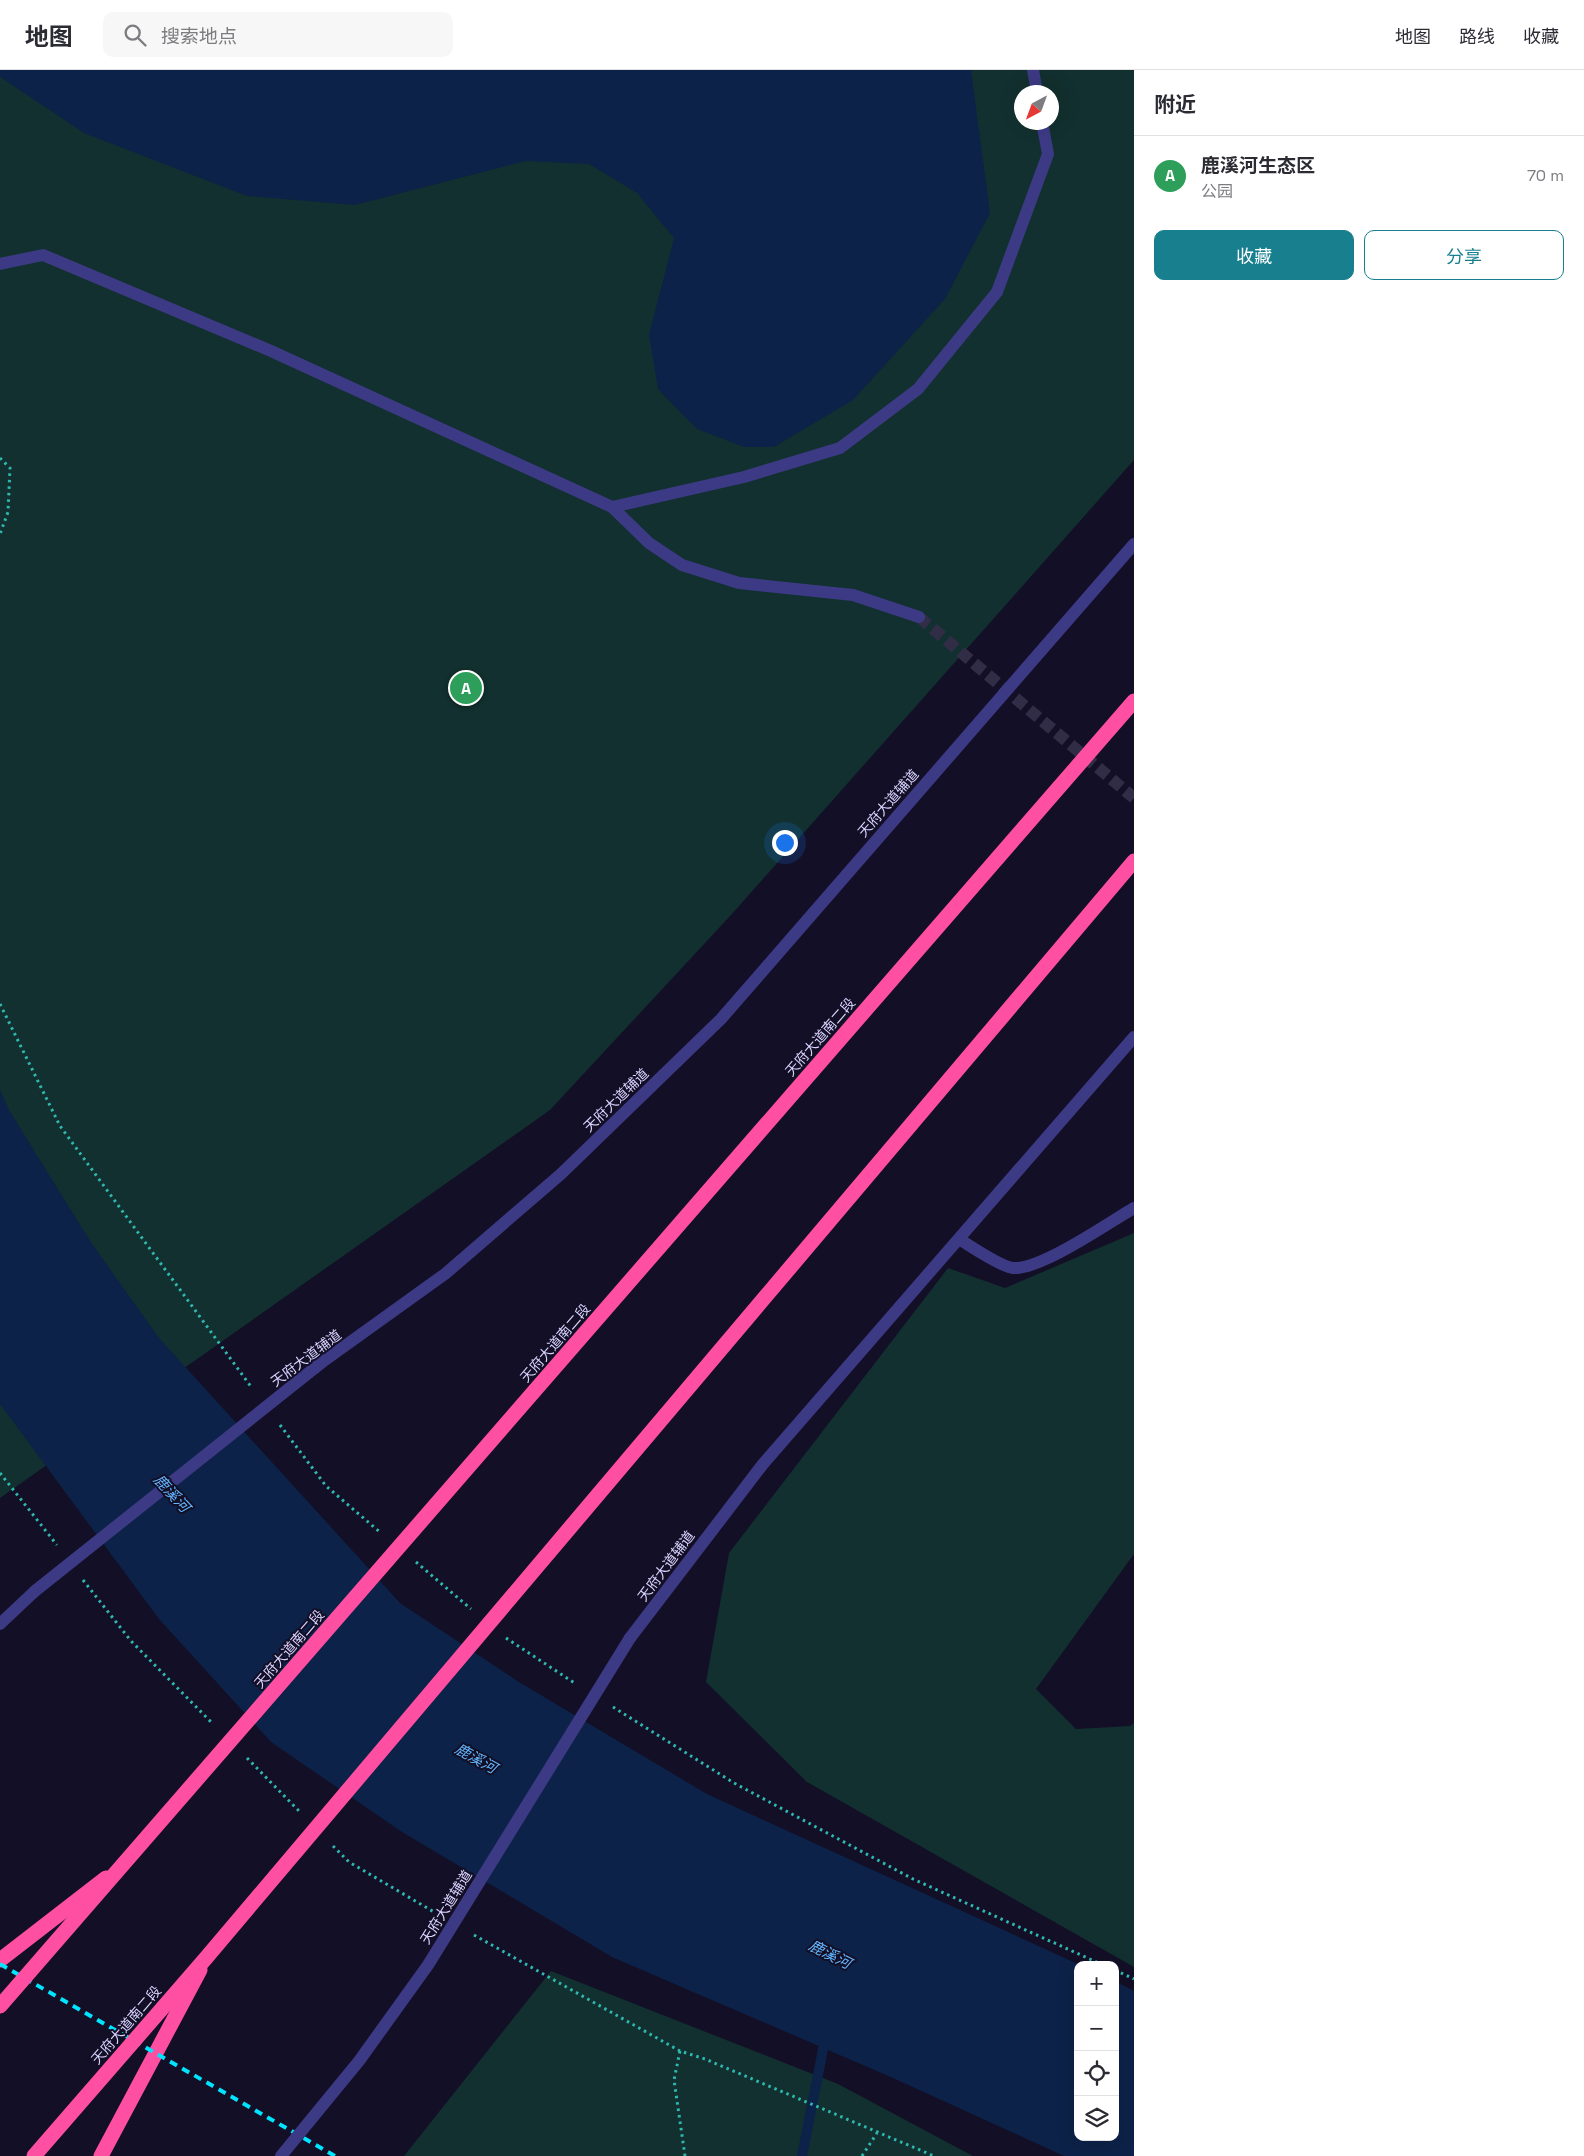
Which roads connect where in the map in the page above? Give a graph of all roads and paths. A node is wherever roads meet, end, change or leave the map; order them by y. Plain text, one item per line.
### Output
1 (1033, 70) edge
2 (1036, 85) edge
3 (1044, 130) edge
4 (0, 264) edge
5 (0, 458) edge
6 (612, 507) junction
7 (0, 534) edge
8 (1134, 544) edge
9 (919, 617) tunnel mouth
10 (1134, 701) edge
11 (1134, 861) edge
12 (0, 1004) edge
13 (1134, 1037) edge
14 (1134, 1208) edge
15 (959, 1239) junction
16 (256, 1393) dead end
17 (279, 1424) dead end
18 (387, 1537) dead end
19 (409, 1556) dead end
20 (477, 1614) dead end
21 (0, 1624) edge
22 (500, 1633) dead end
23 (582, 1688) dead end
24 (608, 1704) dead end
25 (121, 1866) junction
26 (206, 1958) junction
27 (0, 1960) edge
28 (1094, 1961) edge
29 (1119, 1972) edge
30 (1134, 1979) edge
31 (0, 2006) edge
32 (680, 2050) dead end
33 (705, 2059) dead end
34 (877, 2133) junction
35 (34, 2156) edge
36 (101, 2156) edge
37 (281, 2156) edge
38 (685, 2156) edge
39 (862, 2156) edge
40 (934, 2156) edge

1 - 2 street
3 - 6 street
4 - 6 street
5 - 7 path
6 - 9 street
8 - 21 street, 天府大道辅道, bridge
10 - 25 highway, 天府大道南二段, bridge
11 - 26 highway, 天府大道南二段, bridge
12 - 16 path
13 - 15 street, 天府大道辅道
14 - 15 street
15 - 37 street, 天府大道辅道, bridge
17 - 18 path
19 - 20 path
22 - 23 path
24 - 28 path
25 - 27 highway, bridge
25 - 31 highway, 天府大道南二段, bridge
26 - 35 highway, 天府大道南二段, bridge
26 - 36 highway, bridge
29 - 30 path
32 - 38 path
33 - 34 path
34 - 39 path
34 - 40 path

